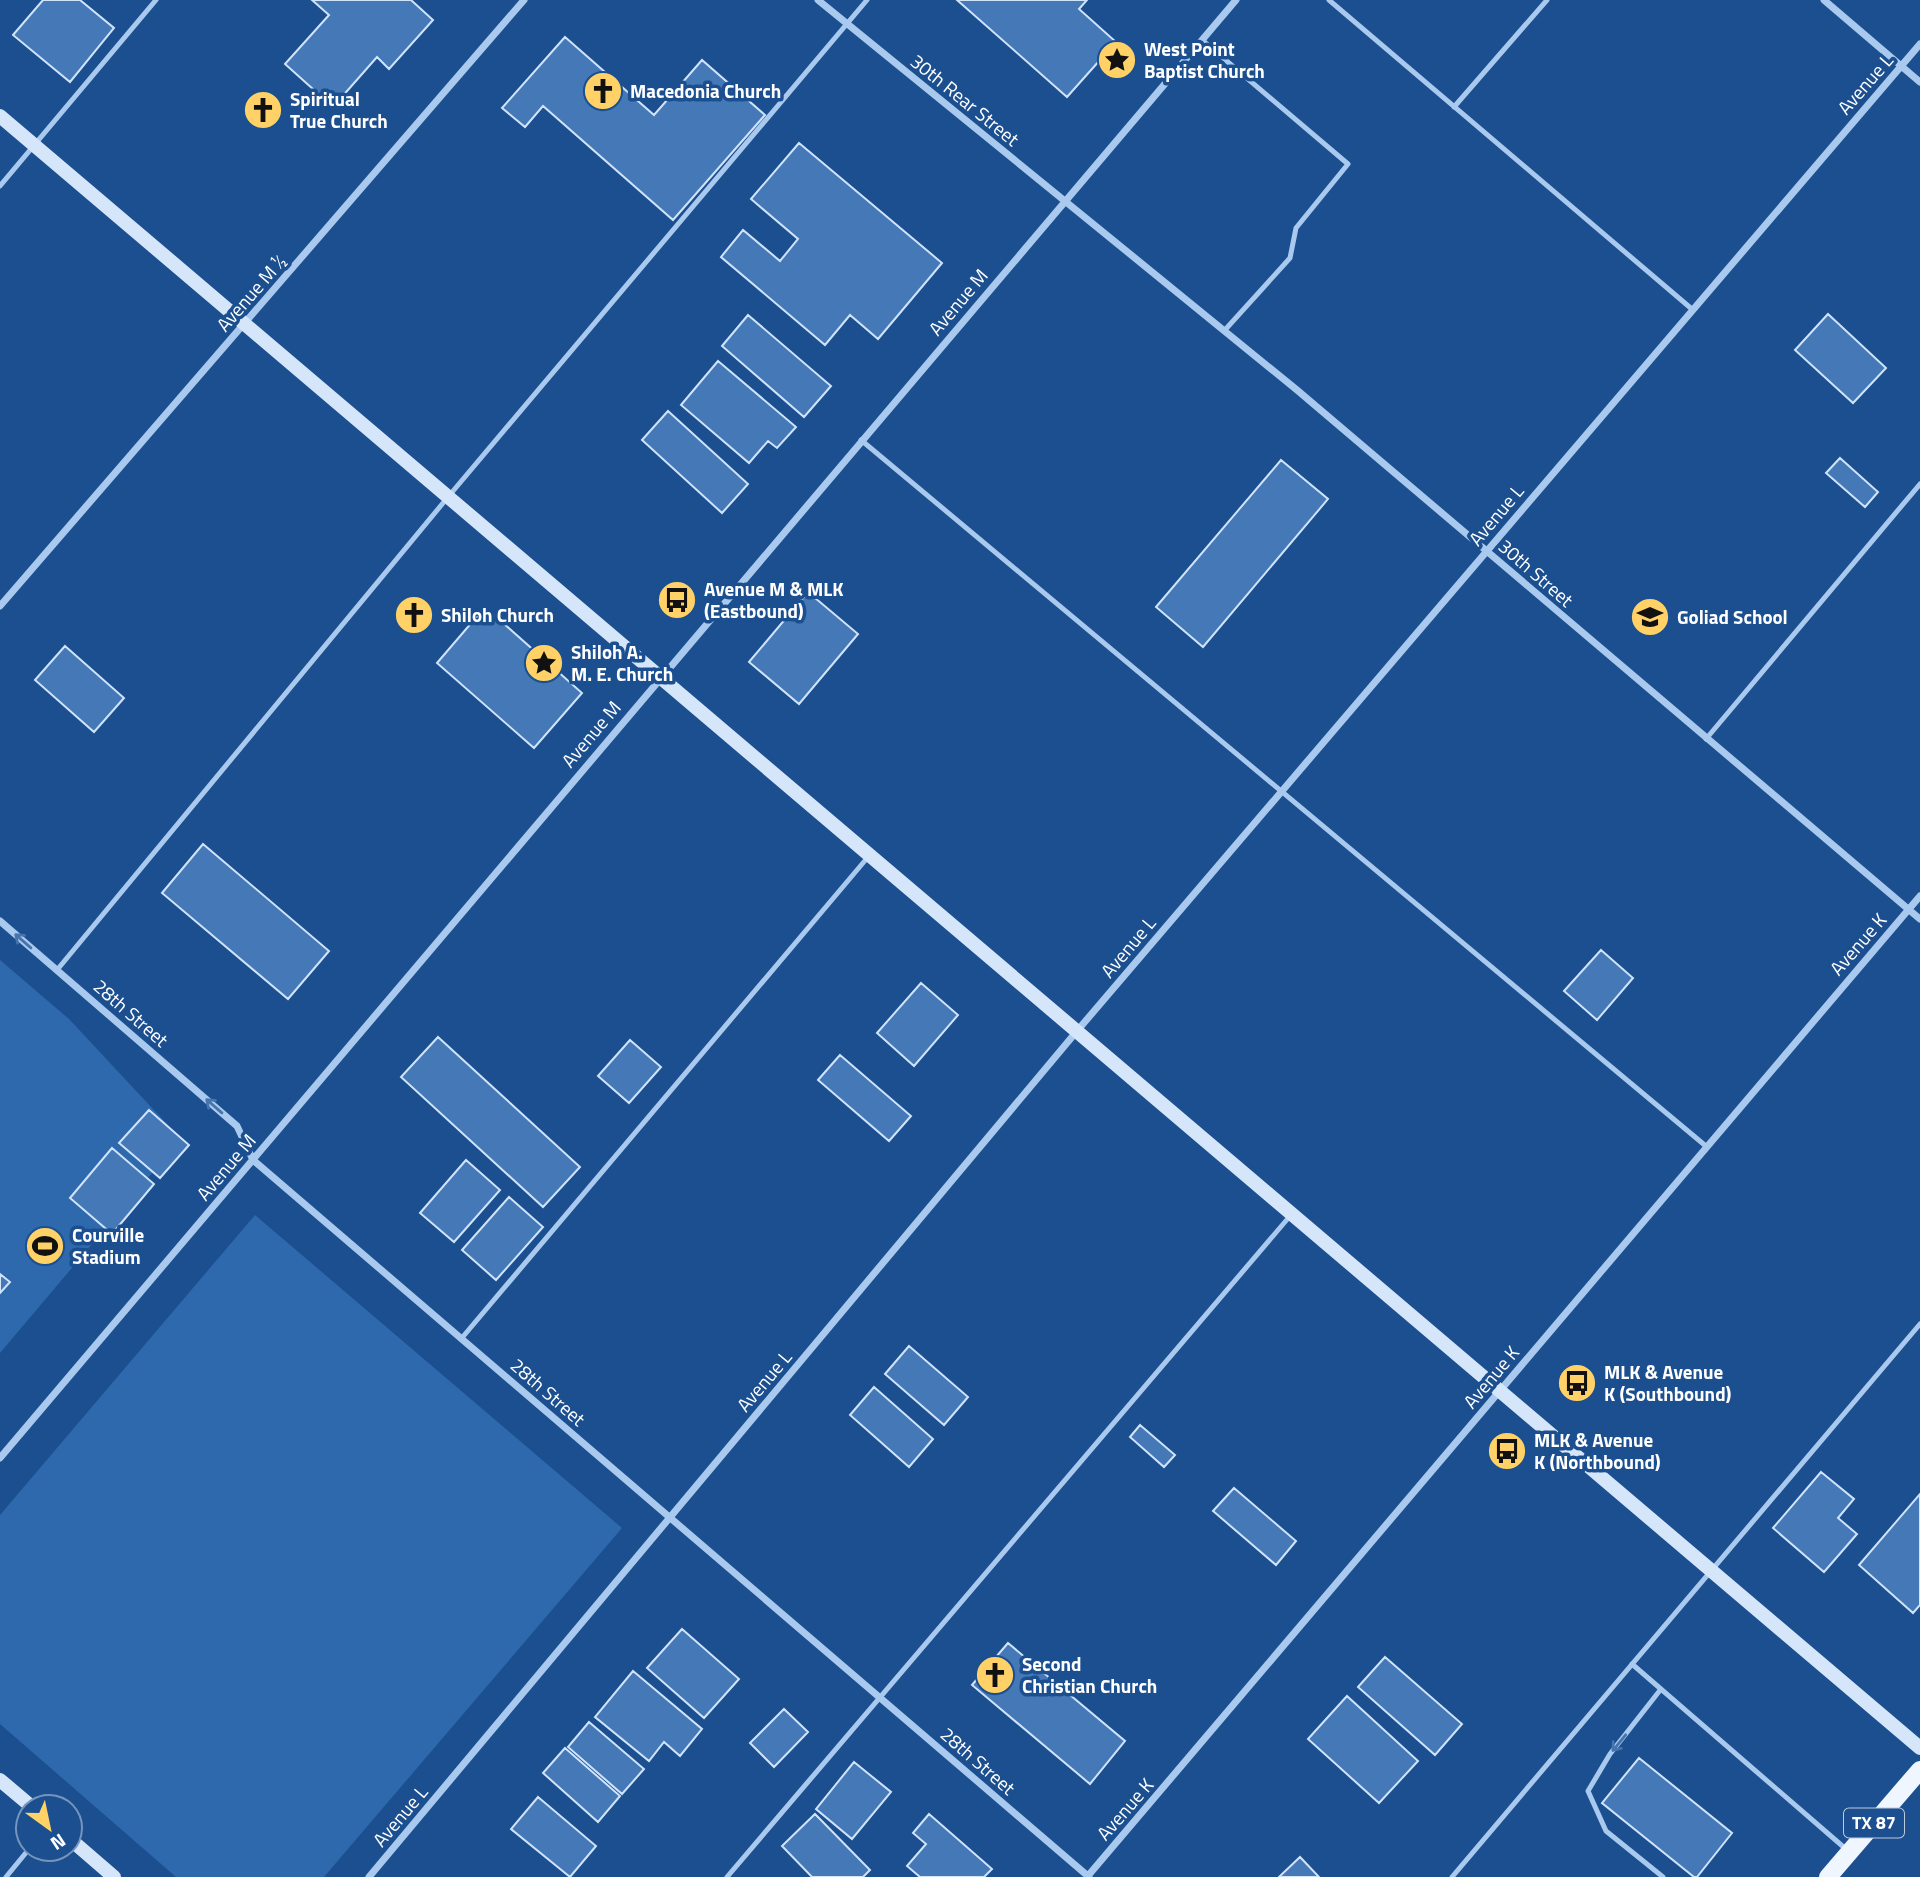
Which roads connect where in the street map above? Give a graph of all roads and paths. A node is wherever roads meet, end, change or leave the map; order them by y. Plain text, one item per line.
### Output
1 (156, 0) edge
2 (524, 0) edge
3 (818, 0) edge
4 (866, 0) edge
5 (1236, 0) edge
6 (1329, 0) edge
7 (1547, 0) edge
8 (1825, 0) edge
9 (845, 24) junction
10 (1202, 40) junction
11 (1920, 44) edge
12 (1901, 66) junction
13 (1920, 82) edge
14 (1454, 107) junction
15 (0, 117) edge
16 (34, 145) junction
17 (0, 186) edge
18 (1065, 201) junction
19 (1693, 310) junction
20 (244, 325) junction
21 (1224, 331) junction
22 (861, 440) junction
23 (1920, 484) edge
24 (448, 497) junction
25 (1486, 552) junction
26 (0, 606) edge
27 (660, 677) junction
28 (1706, 738) junction
29 (1282, 791) junction
30 (870, 855) junction
31 (1920, 896) edge
32 (1909, 909) junction
33 (1920, 919) edge
34 (0, 921) edge
35 (57, 970) junction
36 (1077, 1031) junction
37 (1707, 1147) junction
38 (253, 1160) junction
39 (1292, 1213) junction
40 (1920, 1324) edge
41 (461, 1339) junction
42 (1499, 1392) junction
43 (0, 1458) edge
44 (670, 1518) junction
45 (1712, 1570) junction
46 (1632, 1664) junction
47 (1661, 1689) junction
48 (879, 1698) junction
49 (1920, 1748) edge
50 (1920, 1770) edge
51 (0, 1780) edge
52 (15, 1793) edge
53 (84, 1851) edge
54 (1849, 1852) junction
55 (18, 1863) edge
56 (6, 1877) edge
57 (114, 1877) edge
58 (369, 1877) edge
59 (727, 1877) edge
60 (1088, 1877) edge
61 (1452, 1877) edge
62 (1663, 1877) edge
63 (1828, 1877) edge

1 - 16 lane
2 - 20 street, Avenue M ½
3 - 9 street
4 - 9 lane
5 - 10 street, Avenue M
6 - 14 lane
7 - 14 lane
8 - 12 street
9 - 18 street, 30th Rear Street
9 - 24 lane
10 - 18 street, Avenue M
10 - 21 lane
11 - 12 street, Avenue L
12 - 13 street
12 - 19 street, Avenue L
14 - 19 lane
15 - 16 main road
16 - 17 lane
16 - 20 main road
18 - 21 street, 30th Street
18 - 22 street, Avenue M
19 - 25 street, Avenue L
20 - 24 main road
20 - 26 street, Avenue M ½
21 - 25 street, 30th Street
22 - 27 street, Avenue M
22 - 29 lane
23 - 28 lane
24 - 27 main road
24 - 35 lane
25 - 28 street, 30th Street
25 - 29 street, Avenue L
27 - 30 main road
27 - 38 street, Avenue M
28 - 32 street, 30th Street
29 - 36 street, Avenue L
29 - 37 lane
30 - 36 main road
30 - 41 lane
31 - 32 street, Avenue K
32 - 33 street, 30th Street
32 - 37 street, Avenue K
35 -> 34 street, 28th Street
38 -> 35 street, 28th Street
36 - 39 main road
36 - 44 street, Avenue L
37 - 42 street, Avenue K
38 - 41 street, 28th Street
38 - 43 street, Avenue M
39 - 42 main road
39 - 48 lane
40 - 45 lane
41 - 44 street, 28th Street
42 - 45 main road
42 - 60 street, Avenue K
44 - 48 street, 28th Street
44 - 58 street, Avenue L
45 - 46 lane
45 - 49 main road
46 - 47 lane
46 - 61 lane
47 - 54 lane
47 -> 62 lane
48 - 59 lane
48 - 60 street, 28th Street
50 - 54 main road, TX 87
51 - 52 main road
53 - 57 main road
54 - 63 main road, TX 87
55 - 56 lane

